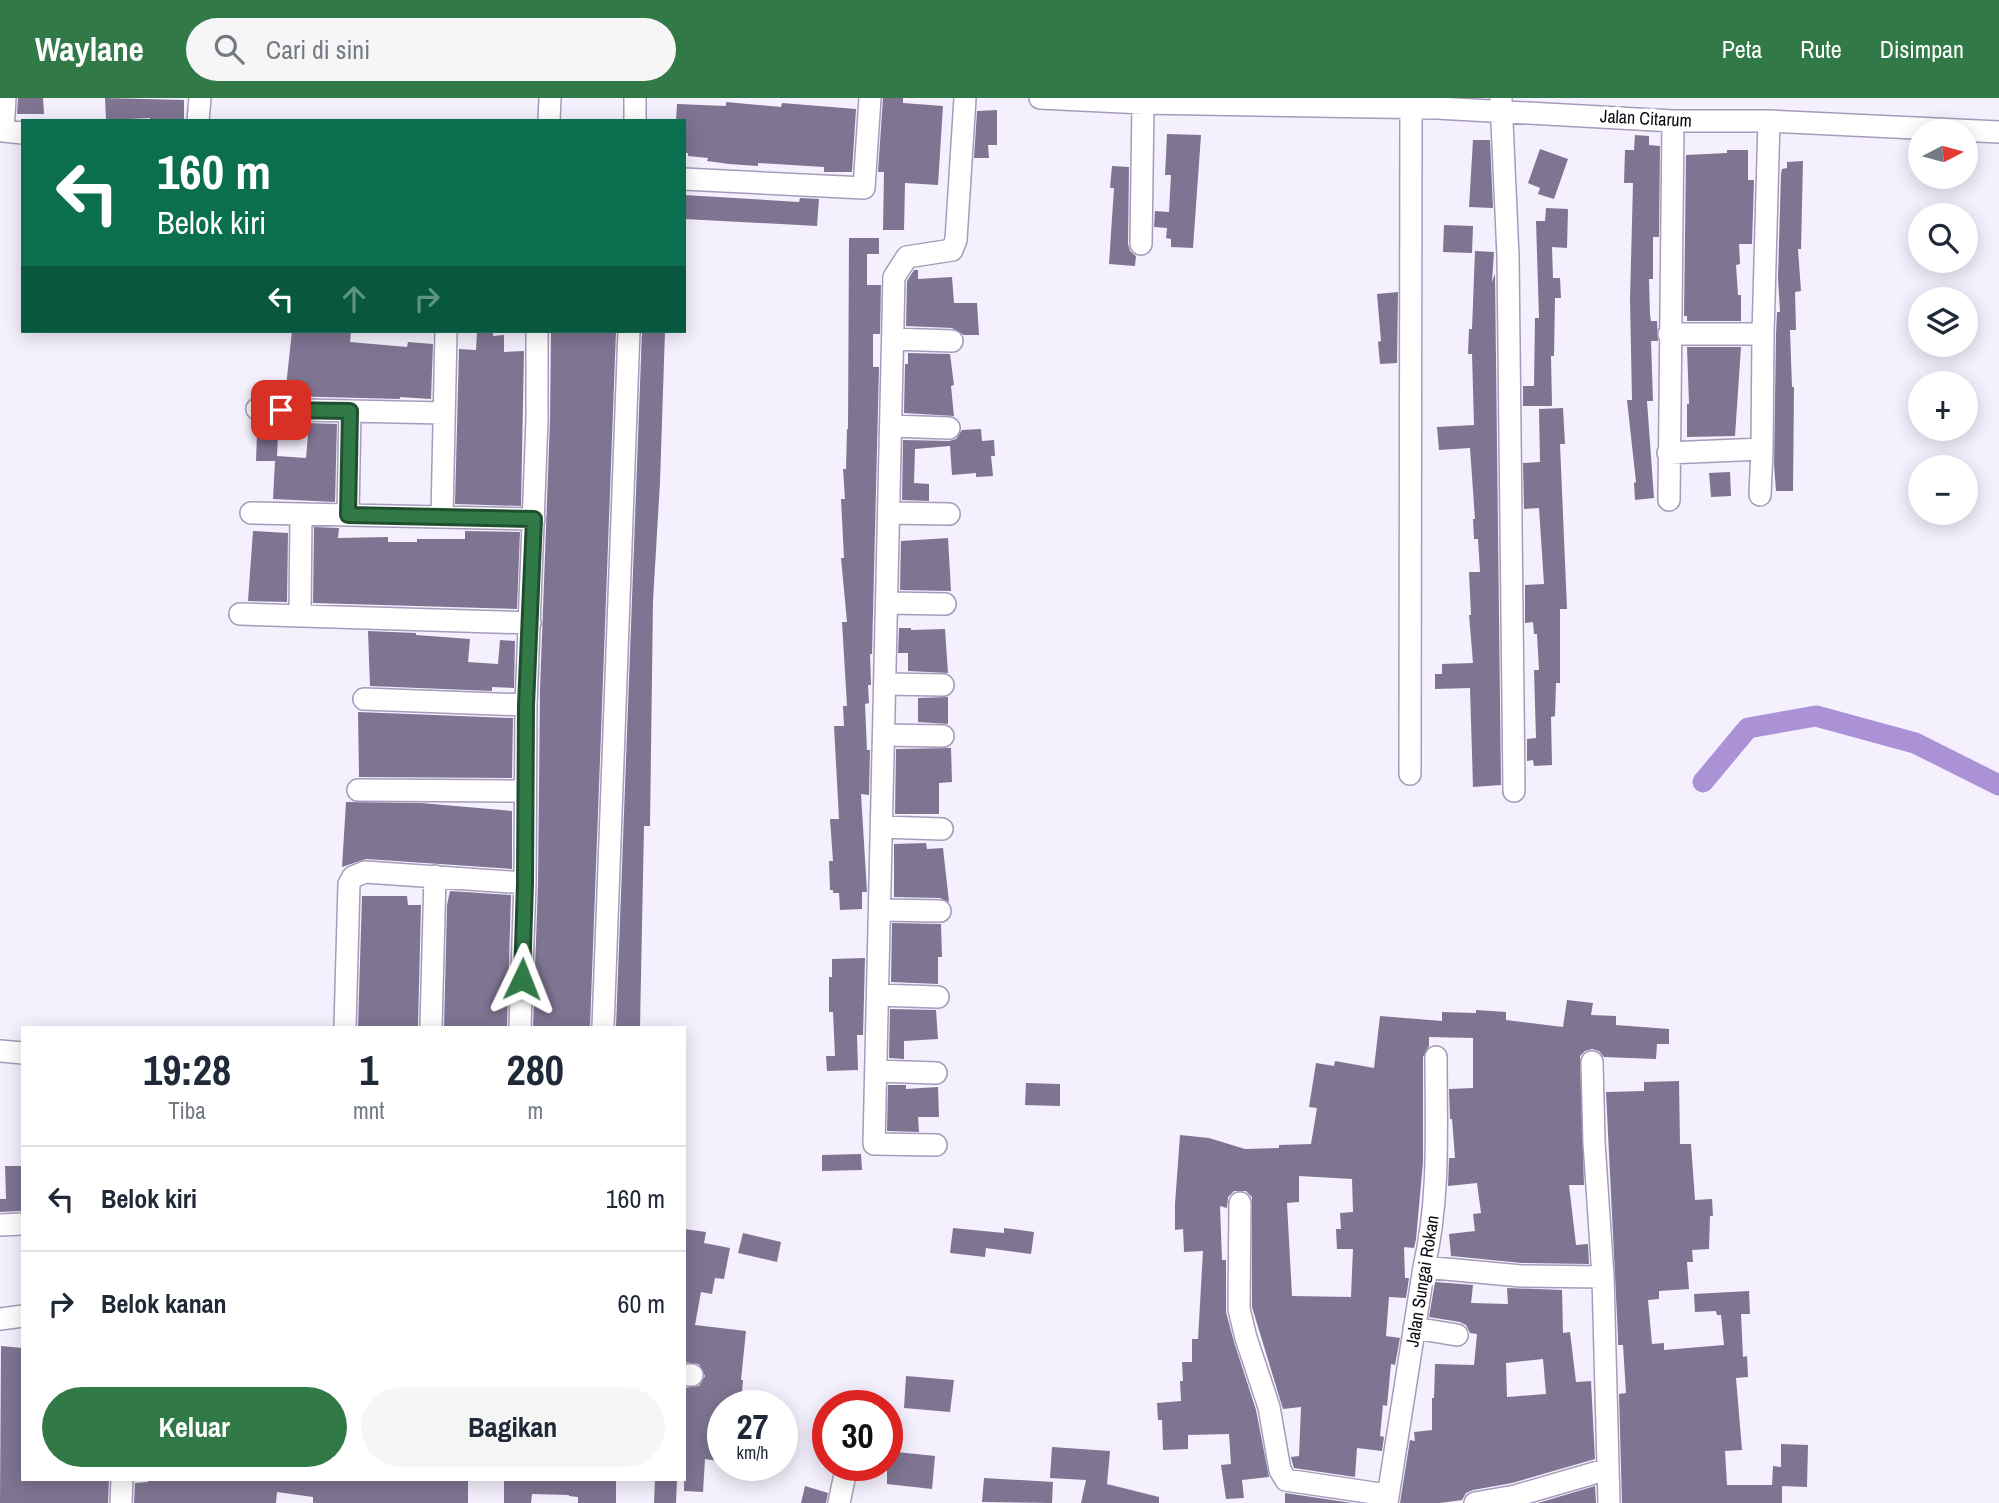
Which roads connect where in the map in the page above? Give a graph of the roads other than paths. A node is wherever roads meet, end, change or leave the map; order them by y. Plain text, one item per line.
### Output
1 (5, 98) edge
2 (200, 98) edge
3 (550, 98) edge
4 (635, 98) edge
5 (870, 98) edge
6 (965, 98) edge
7 (1040, 98) edge
8 (1066, 99) edge
9 (1318, 102) edge
10 (1143, 103) junction
11 (1501, 105) edge
12 (1419, 106) edge
13 (1571, 106) edge
14 (198, 119) edge
15 (549, 119) edge
16 (635, 119) edge
17 (1673, 121) junction
18 (1769, 121) junction
19 (9, 131) edge
20 (1999, 132) edge
21 (686, 179) edge
22 (1141, 244) dead end
23 (446, 333) edge
24 (537, 333) edge
25 (629, 333) edge
26 (1669, 334) junction
27 (1763, 334) junction
28 (893, 339) junction
29 (952, 341) dead end
30 (257, 409) dead end
31 (350, 411) junction
32 (444, 413) junction
33 (891, 426) junction
34 (949, 428) dead end
35 (1762, 449) junction
36 (1668, 453) junction
37 (1760, 495) dead end
38 (1669, 500) dead end
39 (251, 513) dead end
40 (889, 513) junction
41 (301, 514) junction
42 (949, 514) dead end
43 (348, 515) junction
44 (442, 517) junction
45 (534, 519) junction
46 (887, 603) junction
47 (945, 604) dead end
48 (240, 614) dead end
49 (300, 615) junction
50 (530, 623) junction
51 (885, 684) junction
52 (943, 685) dead end
53 (364, 699) dead end
54 (526, 705) junction
55 (884, 735) junction
56 (943, 736) dead end
57 (1410, 774) dead end
58 (358, 790) dead end
59 (525, 791) junction
60 (1514, 791) dead end
61 (882, 827) junction
62 (942, 829) dead end
63 (435, 876) junction
64 (525, 883) junction
65 (880, 910) junction
66 (940, 911) dead end
67 (878, 995) junction
68 (938, 997) dead end
69 (345, 1026) edge
70 (431, 1026) edge
71 (520, 1026) edge
72 (603, 1026) edge
73 (0, 1051) edge
74 (21, 1053) edge
75 (1436, 1057) dead end
76 (1592, 1062) dead end
77 (876, 1071) junction
78 (936, 1073) dead end
79 (936, 1145) dead end
80 (1240, 1203) dead end
81 (21, 1224) edge
82 (1, 1225) edge
83 (1424, 1268) junction
84 (1603, 1277) junction
85 (21, 1316) edge
86 (0, 1319) edge
87 (1414, 1328) junction
88 (1457, 1335) dead end
89 (1608, 1469) junction
90 (122, 1481) edge
91 (844, 1481) edge
92 (1387, 1499) edge
93 (121, 1503) edge
94 (839, 1503) edge
95 (1475, 1503) edge
96 (1609, 1503) edge

1 - 19 street
2 - 14 street
3 - 15 street
4 - 16 street
5 - 21 street
6 - 28 street
7 - 8 street, Jalan Citarum
8 - 10 street, Jalan Citarum
9 - 10 street, Jalan Citarum
9 - 12 street, Jalan Citarum
10 - 22 street
11 - 12 street, Jalan Citarum
11 - 13 street, Jalan Citarum
11 - 60 street
12 - 57 street
13 - 17 street, Jalan Citarum
17 - 18 street, Jalan Citarum
17 - 26 street
18 - 20 street, Jalan Citarum
18 - 27 street
23 - 32 street
24 - 45 street
25 - 72 street
26 - 27 street
26 - 36 street
27 - 35 street
28 - 29 street
28 - 33 street
30 - 31 street
31 - 32 street
31 - 43 street
32 - 44 street
33 - 34 street
33 - 40 street
35 - 36 street
35 - 37 street
36 - 38 street
39 - 41 street
40 - 42 street
40 - 46 street
41 - 43 street
41 - 49 street
43 - 44 street
44 - 45 street
45 - 50 street
46 - 47 street
46 - 51 street
48 - 49 street
49 - 50 street
50 - 54 street
51 - 52 street
51 - 55 street
53 - 54 street
54 - 59 street
55 - 56 street
55 - 61 street
58 - 59 street
59 - 64 street
61 - 62 street
61 - 65 street
63 - 64 street
63 - 69 street
63 - 70 street
64 - 71 street
65 - 66 street
65 - 67 street
67 - 68 street
67 - 77 street
73 - 74 street
75 - 83 street, Jalan Sungai Rokan
76 - 84 street
77 - 78 street
77 - 79 street
80 - 92 street
81 - 82 street
83 - 84 street
83 - 87 street, Jalan Sungai Rokan
84 - 89 street
85 - 86 street
87 - 88 street
87 - 92 street, Jalan Sungai Rokan
89 - 95 street
89 - 96 street
90 - 93 street
91 - 94 street

